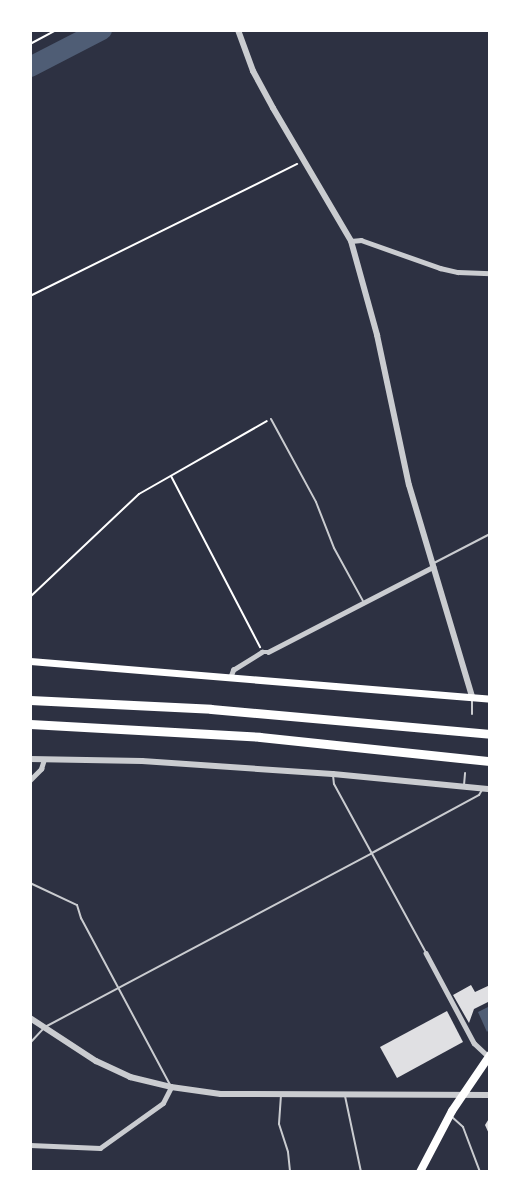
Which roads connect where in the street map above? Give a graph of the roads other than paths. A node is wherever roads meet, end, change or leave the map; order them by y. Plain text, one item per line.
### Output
1 (238, 30) edge
2 (351, 241) junction
3 (490, 273) edge
4 (271, 418) road end
5 (490, 534) edge
6 (432, 566) junction
7 (365, 604) junction
8 (30, 661) edge
9 (230, 678) junction
10 (472, 696) junction
11 (490, 699) edge
12 (30, 700) edge
13 (472, 714) dead end
14 (30, 724) edge
15 (490, 734) edge
16 (30, 759) edge
17 (44, 759) junction
18 (490, 761) edge
19 (465, 773) dead end
20 (333, 774) junction
21 (30, 780) edge
22 (464, 785) junction
23 (487, 788) edge
24 (372, 853) junction
25 (30, 883) edge
26 (426, 953) joint
27 (119, 988) junction
28 (30, 1018) edge
29 (45, 1027) junction
30 (30, 1043) edge
31 (489, 1056) edge
32 (171, 1087) junction
33 (281, 1093) junction
34 (344, 1093) junction
35 (490, 1095) edge
36 (461, 1096) junction
37 (449, 1116) junction
38 (30, 1145) edge
39 (290, 1172) edge
40 (361, 1172) edge
41 (420, 1172) edge
42 (480, 1172) edge

1 - 2 street
2 - 3 street
2 - 6 street
4 - 7 lane
5 - 6 lane
6 - 7 street
6 - 10 street
7 - 9 street
8 - 9 main road
9 - 10 main road
10 - 11 main road
10 - 13 lane
12 - 15 highway
14 - 18 highway
16 - 17 street
17 - 20 street
17 - 21 street
19 - 22 lane
20 - 22 street
20 - 24 lane
22 - 23 street
23 - 24 lane
24 - 26 lane
24 - 27 lane
25 - 27 lane
26 - 31 street
27 - 29 lane
27 - 32 lane
28 - 29 street
29 - 30 lane
29 - 32 street
31 - 36 main road
32 - 33 street
32 - 38 street
33 - 34 street
33 - 39 lane
34 - 36 street
34 - 40 lane
35 - 36 street
36 - 37 main road
37 - 41 main road
37 - 42 lane

